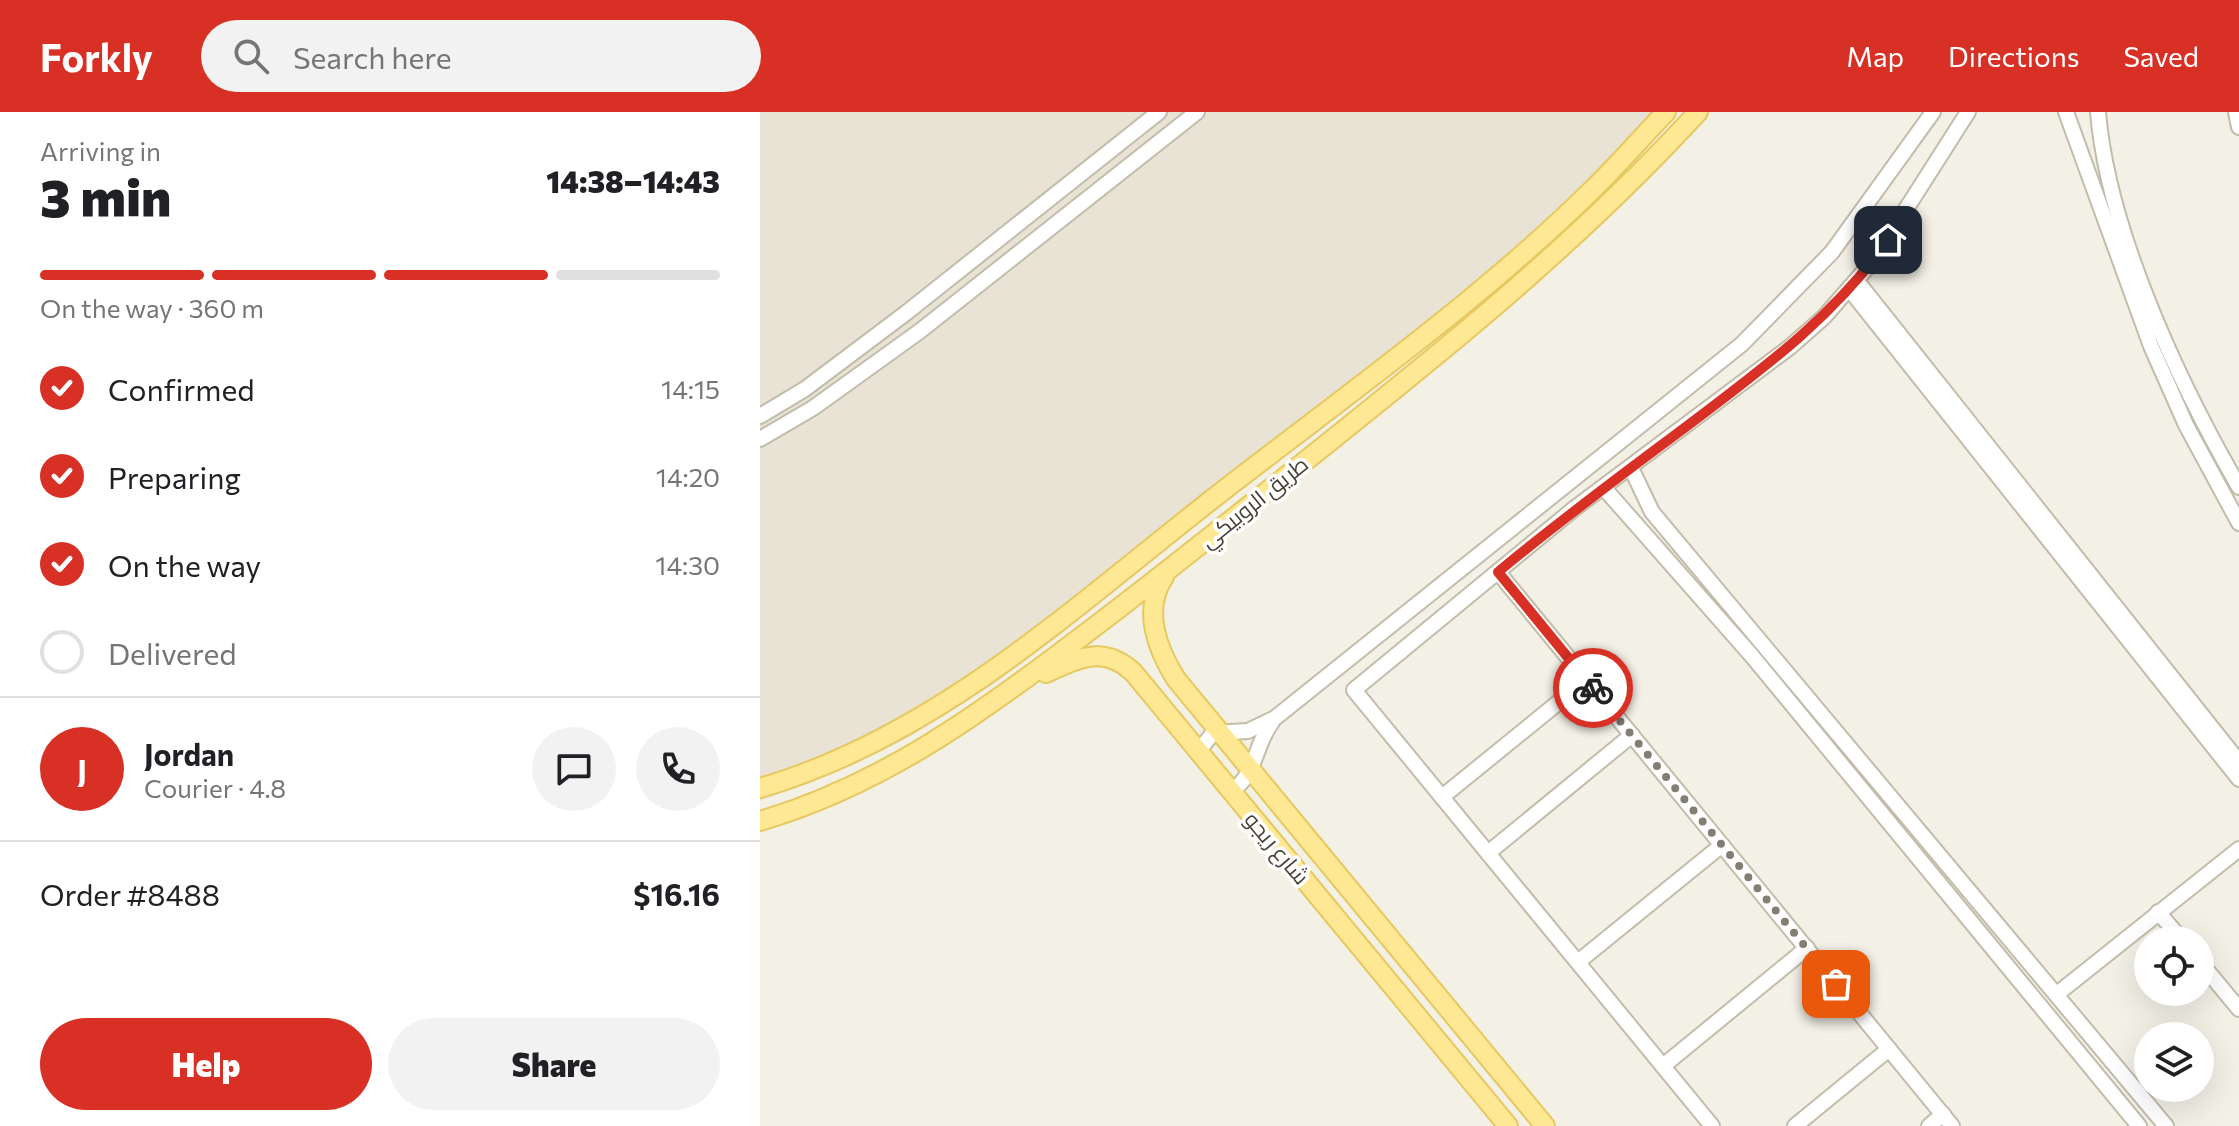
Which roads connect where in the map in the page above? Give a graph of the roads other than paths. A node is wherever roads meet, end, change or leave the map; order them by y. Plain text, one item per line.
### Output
1 (1159, 112) edge
2 (1197, 112) edge
3 (1666, 112) edge
4 (1698, 112) edge
5 (1933, 112) edge
6 (1968, 112) edge
7 (2066, 112) edge
8 (2098, 112) edge
9 (2236, 112) edge
10 (2239, 127) edge
11 (1854, 285) junction
12 (906, 313) junction
13 (920, 331) junction
14 (760, 416) edge
15 (760, 439) edge
16 (1982, 447) junction
17 (1631, 468) junction
18 (2239, 487) edge
19 (1604, 488) junction
20 (2239, 523) edge
21 (1169, 570) junction
22 (1498, 572) junction
23 (1586, 680) junction
24 (1011, 690) junction
25 (1275, 718) junction
26 (1834, 728) junction
27 (1219, 731) junction
28 (1632, 735) junction
29 (1821, 739) junction
30 (1198, 752) junction
31 (2239, 762) edge
32 (1252, 771) junction
33 (2239, 779) edge
34 (760, 788) edge
35 (1231, 792) junction
36 (1442, 797) junction
37 (760, 821) edge
38 (1722, 845) junction
39 (2239, 849) edge
40 (1488, 853) junction
41 (2158, 912) junction
42 (2170, 926) edge
43 (1807, 948) junction
44 (1578, 962) junction
45 (2214, 979) edge
46 (2057, 994) junction
47 (2239, 1009) edge
48 (1889, 1049) junction
49 (1663, 1066) junction
50 (1948, 1120) edge
51 (2137, 1125) edge
52 (1508, 1126) edge
53 (1545, 1126) edge
54 (1712, 1126) edge
55 (1795, 1126) edge
56 (1929, 1126) edge
57 (2166, 1126) edge

1 - 12 street
2 - 13 street
3 - 34 main road, طريق الروبيكي
4 - 21 main road, طريق الروبيكي
5 - 25 street
6 - 11 street
7 - 20 street
8 - 18 street
9 - 10 street
11 - 16 street
11 - 17 street
12 - 13 street
12 - 14 street
13 - 15 street
16 - 31 street
16 - 33 street
17 - 19 street
17 - 26 street
19 - 22 street
19 - 29 street
21 - 24 main road, طريق الروبيكي
21 - 27 main road, شارع ريجو
22 - 23 street
22 - 36 street
23 - 28 street
23 - 36 street
24 - 30 main road, شارع ريجو
24 - 37 main road, طريق الروبيكي
25 - 27 street
25 - 32 street
26 - 29 street
26 - 46 street
27 - 30 street
27 - 32 main road, شارع ريجو
28 - 38 street
28 - 40 street
29 - 51 street
30 - 35 main road, شارع ريجو
32 - 35 street
32 - 53 main road, شارع ريجو
35 - 52 main road, شارع ريجو
36 - 40 street
38 - 43 street
38 - 44 street
39 - 41 street
40 - 44 street
41 - 42 street
41 - 46 street
43 - 48 street
43 - 49 street
44 - 49 street
45 - 47 street
46 - 57 street
48 - 50 street
48 - 55 street
49 - 54 street
50 - 56 street

